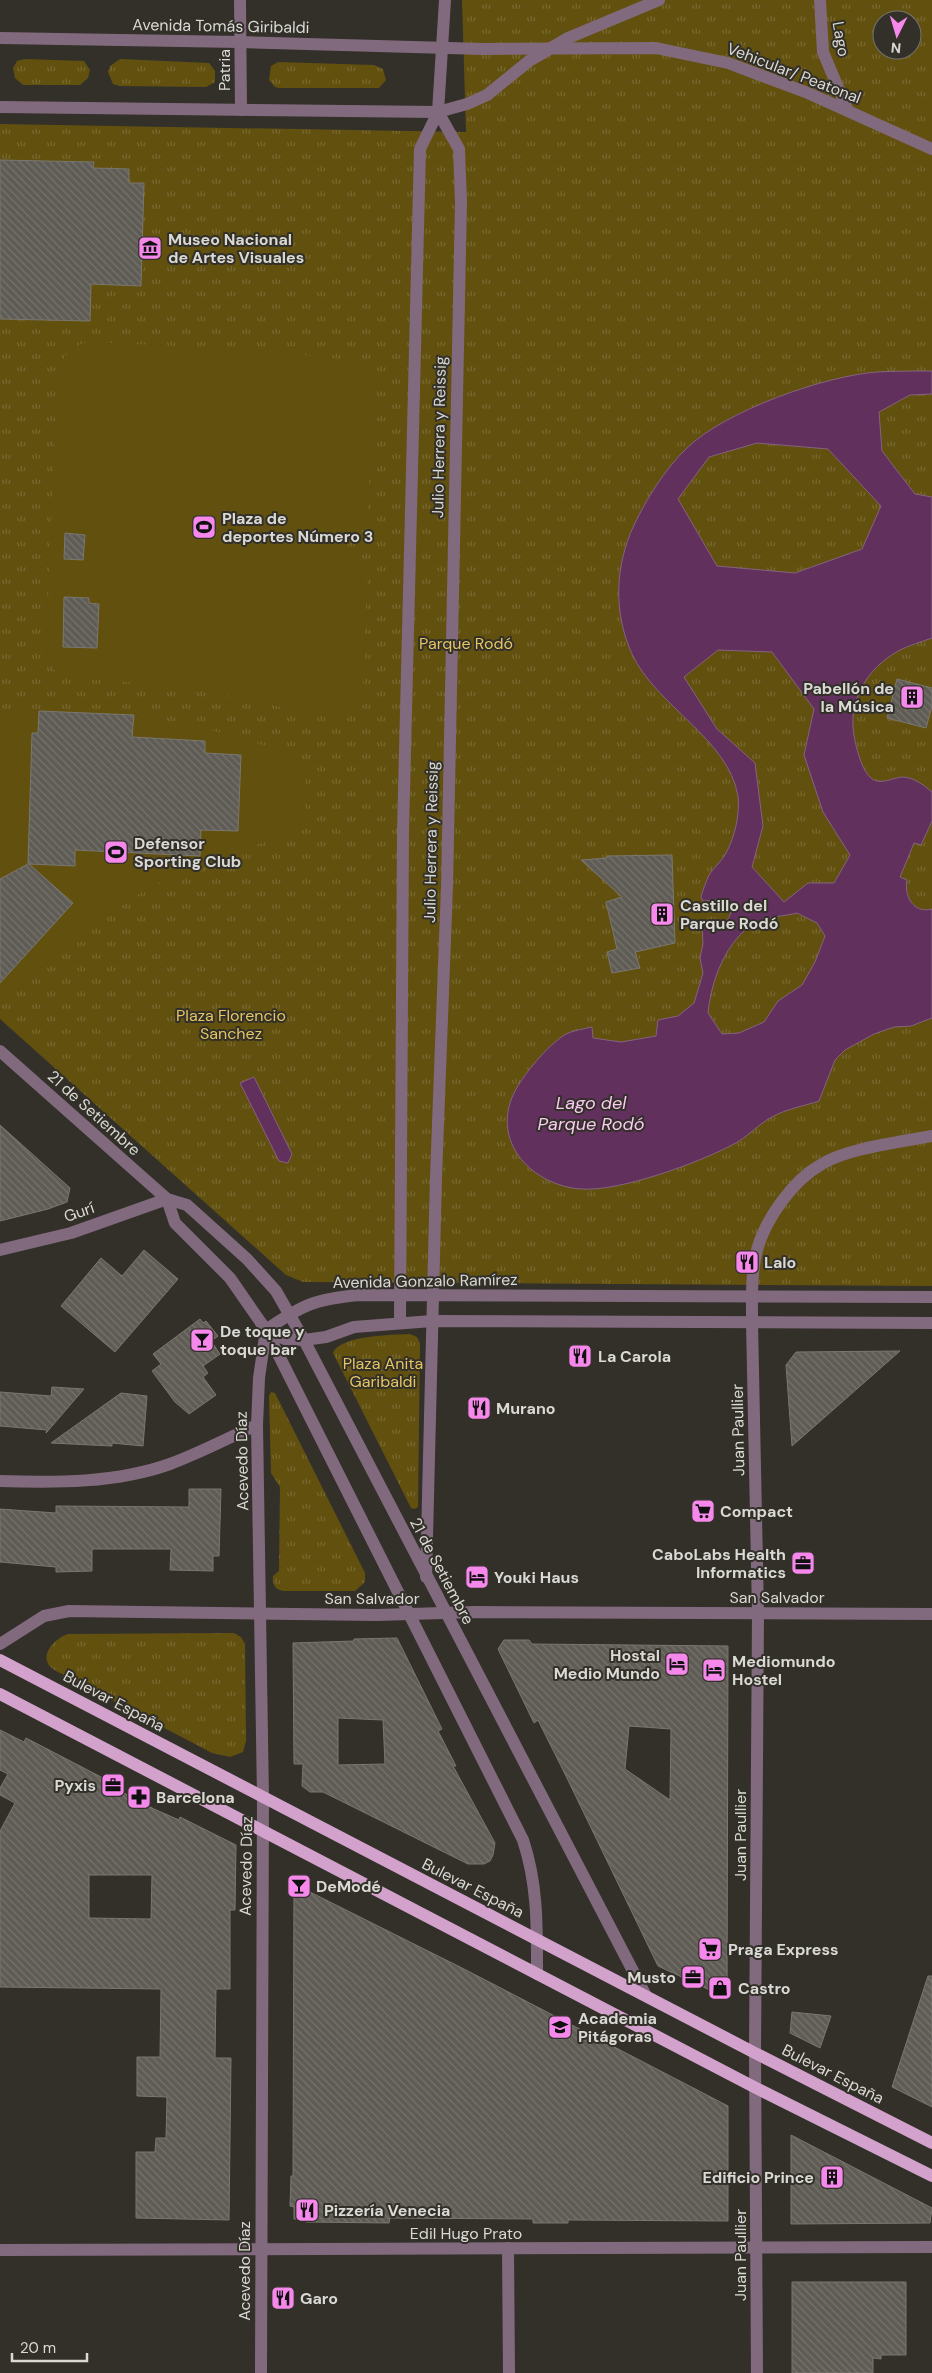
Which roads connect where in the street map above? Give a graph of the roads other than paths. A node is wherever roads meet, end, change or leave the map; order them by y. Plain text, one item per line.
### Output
1 (240, 0) edge
2 (445, 0) edge
3 (659, 0) edge
4 (820, 0) edge
5 (0, 38) edge
6 (240, 42) junction
7 (441, 47) junction
8 (549, 48) junction
9 (0, 107) edge
10 (847, 109) junction
11 (241, 110) junction
12 (438, 112) junction
13 (932, 149) edge
14 (0, 1051) edge
15 (932, 1136) edge
16 (167, 1200) junction
17 (0, 1250) edge
18 (400, 1295) junction
19 (433, 1295) junction
20 (752, 1297) junction
21 (932, 1297) edge
22 (289, 1314) junction
23 (432, 1321) junction
24 (400, 1322) junction
25 (752, 1322) junction
26 (932, 1323) edge
27 (266, 1330) junction
28 (304, 1340) junction
29 (257, 1425) junction
30 (0, 1481) edge
31 (426, 1577) junction
32 (758, 1613) junction
33 (261, 1614) junction
34 (446, 1614) junction
35 (932, 1614) edge
36 (409, 1615) junction
37 (0, 1644) edge
38 (0, 1660) edge
39 (0, 1694) edge
40 (263, 1798) junction
41 (262, 1832) junction
42 (537, 1939) junction
43 (537, 1974) junction
44 (645, 1994) junction
45 (755, 2053) junction
46 (756, 2088) junction
47 (932, 2143) edge
48 (932, 2176) edge
49 (932, 2247) edge
50 (508, 2248) junction
51 (756, 2248) junction
52 (0, 2250) edge
53 (261, 2250) junction
54 (260, 2373) edge
55 (509, 2373) edge
56 (757, 2373) edge

1 - 6 street, Patria
2 - 7 street, Julio Herrera y Reissig
3 - 8 street
4 - 10 street, Lago
5 - 6 street, Avenida Tomás Giribaldi
6 - 7 street, Avenida Tomás Giribaldi
6 - 11 street, Patria
7 - 8 street, Avenida Tomás Giribaldi
7 - 12 street, Julio Herrera y Reissig
8 - 10 street, Vehicular/ Peatonal
8 - 12 street
9 - 11 street
10 - 13 street, Vehicular/ Peatonal
11 - 12 street
12 - 18 street, Julio Herrera y Reissig
12 - 19 street, Julio Herrera y Reissig
14 - 16 street, 21 de Setiembre
15 - 20 street, Juan Paullier
16 - 17 street, Gurí
16 - 22 street, 21 de Setiembre
16 - 27 street
18 - 19 street, Avenida Gonzalo Ramírez
18 - 22 street, Avenida Gonzalo Ramírez
18 - 24 street, Julio Herrera y Reissig
19 - 20 street, Avenida Gonzalo Ramírez
19 - 23 street, Julio Herrera y Reissig
20 - 21 street, Avenida Gonzalo Ramírez
20 - 25 street, Juan Paullier
22 - 27 street, Avenida Gonzalo Ramírez
22 - 28 street, 21 de Setiembre
23 - 24 street
23 - 25 street
23 - 31 street, Julio Herrera y Reissig
24 - 28 street
25 - 26 street
25 - 32 street, Juan Paullier
27 - 28 street
27 - 29 street, Acevedo Díaz
27 - 36 street
28 - 31 street, 21 de Setiembre
29 - 30 street
29 - 33 street, Acevedo Díaz
31 - 34 street, 21 de Setiembre
32 - 34 street, San Salvador
32 - 35 street, San Salvador
32 - 45 street, Juan Paullier
33 - 36 street, San Salvador
33 - 37 street, San Salvador
33 - 40 street, Acevedo Díaz
34 - 36 street, San Salvador
34 - 44 street, 21 de Setiembre
36 - 42 street
38 - 40 main road, Bulevar España
39 - 41 main road
40 - 41 street, Acevedo Díaz
40 - 42 main road, Bulevar España
41 - 43 main road
41 - 53 street, Acevedo Díaz
42 - 43 street
42 - 44 main road, Bulevar España
43 - 46 main road
44 - 45 main road, Bulevar España
45 - 46 street, Juan Paullier
45 - 47 main road, Bulevar España
46 - 48 main road
46 - 51 street, Juan Paullier
49 - 51 street, Edil Hugo Prato
50 - 51 street, Edil Hugo Prato
50 - 53 street, Edil Hugo Prato
50 - 55 street
51 - 56 street, Juan Paullier
52 - 53 street, Edil Hugo Prato
53 - 54 street, Acevedo Díaz

